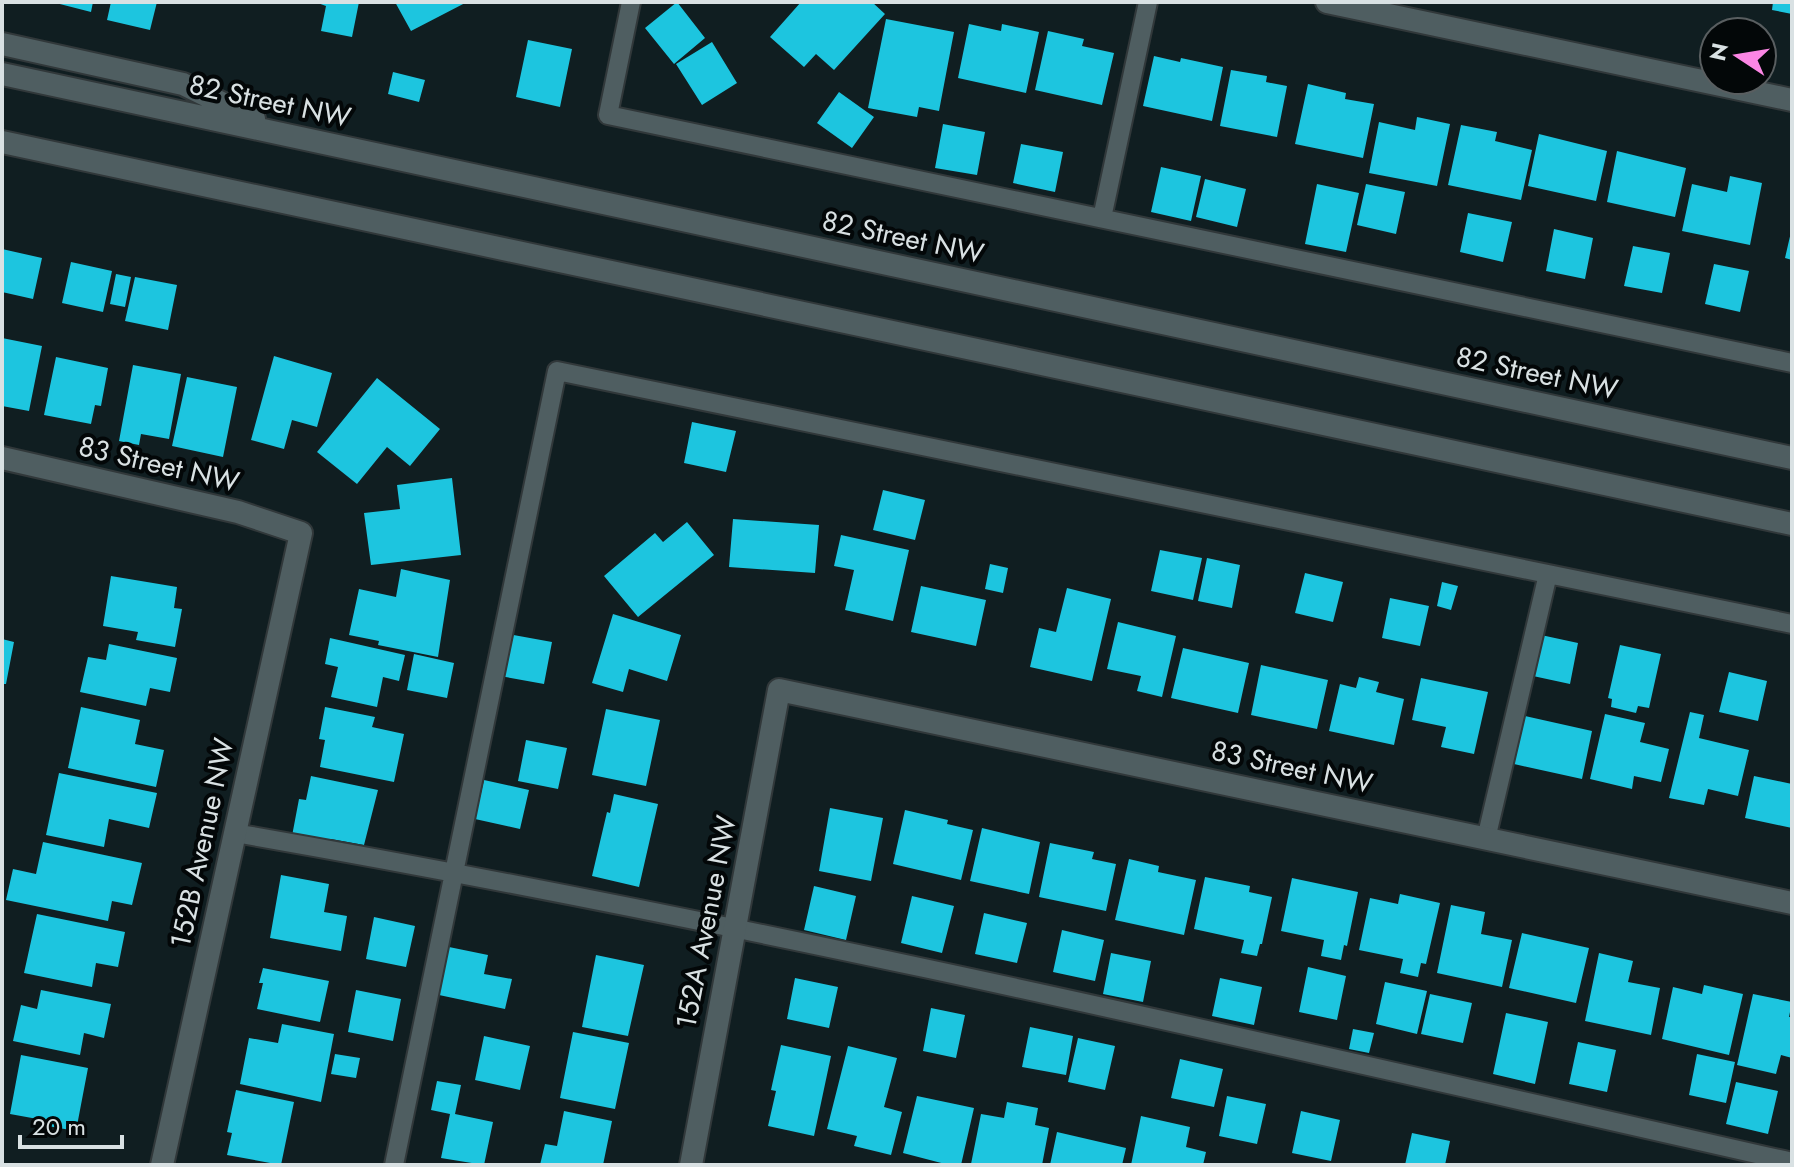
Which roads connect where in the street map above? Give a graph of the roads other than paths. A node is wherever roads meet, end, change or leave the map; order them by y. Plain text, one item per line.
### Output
1 (631, 2) edge
2 (1148, 2) edge
3 (1327, 2) edge
4 (2, 44) edge
5 (2, 74) edge
6 (1792, 100) edge
7 (287, 135) junction
8 (2, 142) edge
9 (1102, 218) junction
10 (1792, 363) edge
11 (2, 458) edge
12 (1792, 458) edge
13 (1792, 524) edge
14 (301, 533) joint
15 (1548, 574) junction
16 (1792, 624) edge
17 (779, 690) joint
18 (235, 833) junction
19 (1486, 839) junction
20 (454, 871) junction
21 (1792, 903) edge
22 (735, 928) junction
23 (1792, 1162) edge
24 (162, 1165) edge
25 (394, 1165) edge
26 (691, 1165) edge

1 - 9 lane
2 - 9 lane
3 - 6 main road
4 - 7 main road
5 - 7 main road, 82 Street NW
7 - 12 main road, 82 Street NW
8 - 13 main road
9 - 10 lane
11 - 14 main road, 83 Street NW
14 - 18 main road, 152B Avenue NW
15 - 16 lane
15 - 19 lane
15 - 20 lane
17 - 19 main road, 83 Street NW
17 - 22 main road, 152A Avenue NW
18 - 20 lane
18 - 24 main road, 152B Avenue NW
19 - 21 main road, 83 Street NW
20 - 22 lane
20 - 25 lane
22 - 23 lane
22 - 26 main road, 152A Avenue NW

